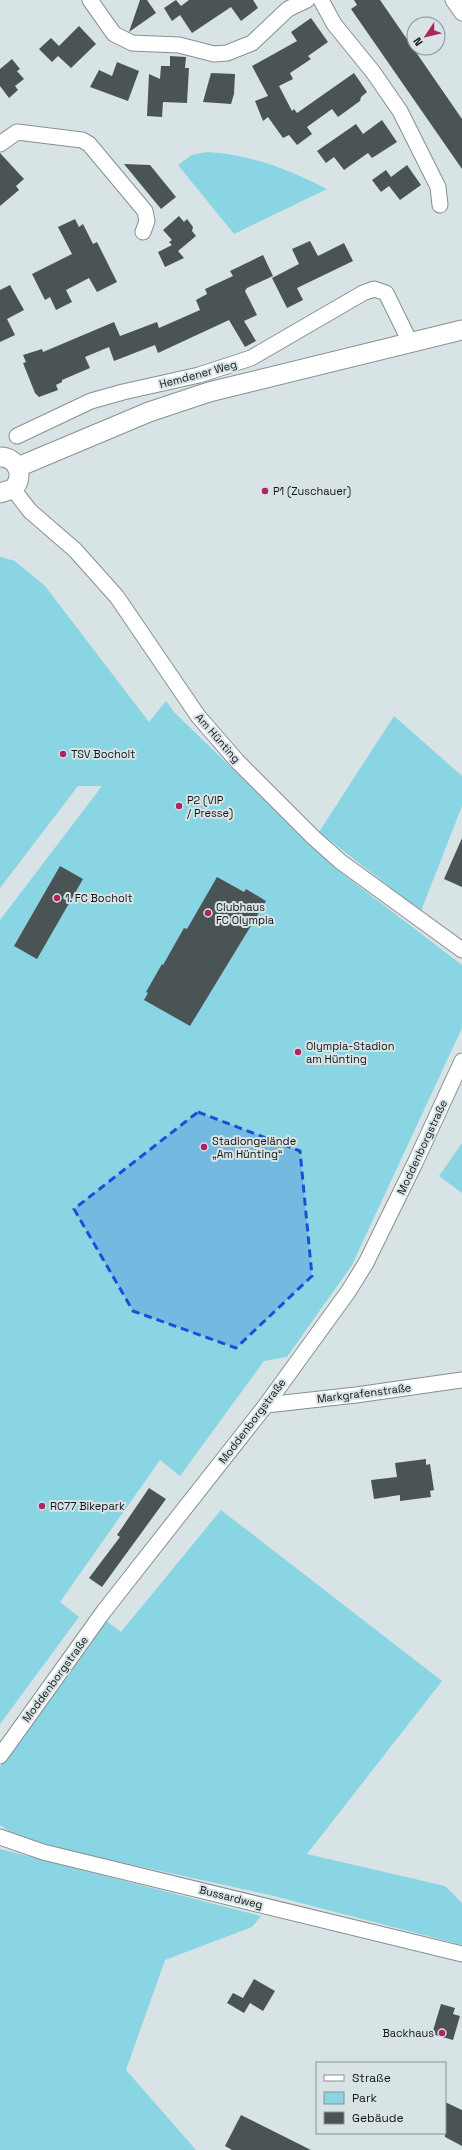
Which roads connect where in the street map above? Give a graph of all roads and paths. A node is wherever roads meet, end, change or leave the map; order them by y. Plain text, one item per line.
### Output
1 (308, 0) edge
2 (321, 0) edge
3 (453, 0) edge
4 (96, 2) edge
5 (462, 13) edge
6 (0, 144) edge
7 (440, 205) dead end
8 (143, 232) dead end
9 (462, 330) edge
10 (410, 342) junction
11 (17, 436) dead end
12 (0, 457) edge
13 (18, 467) junction
14 (6, 491) edge
15 (462, 950) edge
16 (462, 1061) edge
17 (462, 1380) edge
18 (266, 1405) junction
19 (0, 1756) edge
20 (0, 1837) edge
21 (462, 1954) edge

1 - 4 street
2 - 7 street
3 - 5 street
6 - 8 street
9 - 10 street, Hemdener Weg
10 - 11 street, Hemdener Weg
10 - 13 street, Hemdener Weg
12 - 13 street
13 - 14 street
14 - 15 street, Am Hünting
16 - 18 street, Moddenborgstraße
17 - 18 street, Markgrafenstraße
18 - 19 street, Moddenborgstraße
20 - 21 street, Bussardweg

